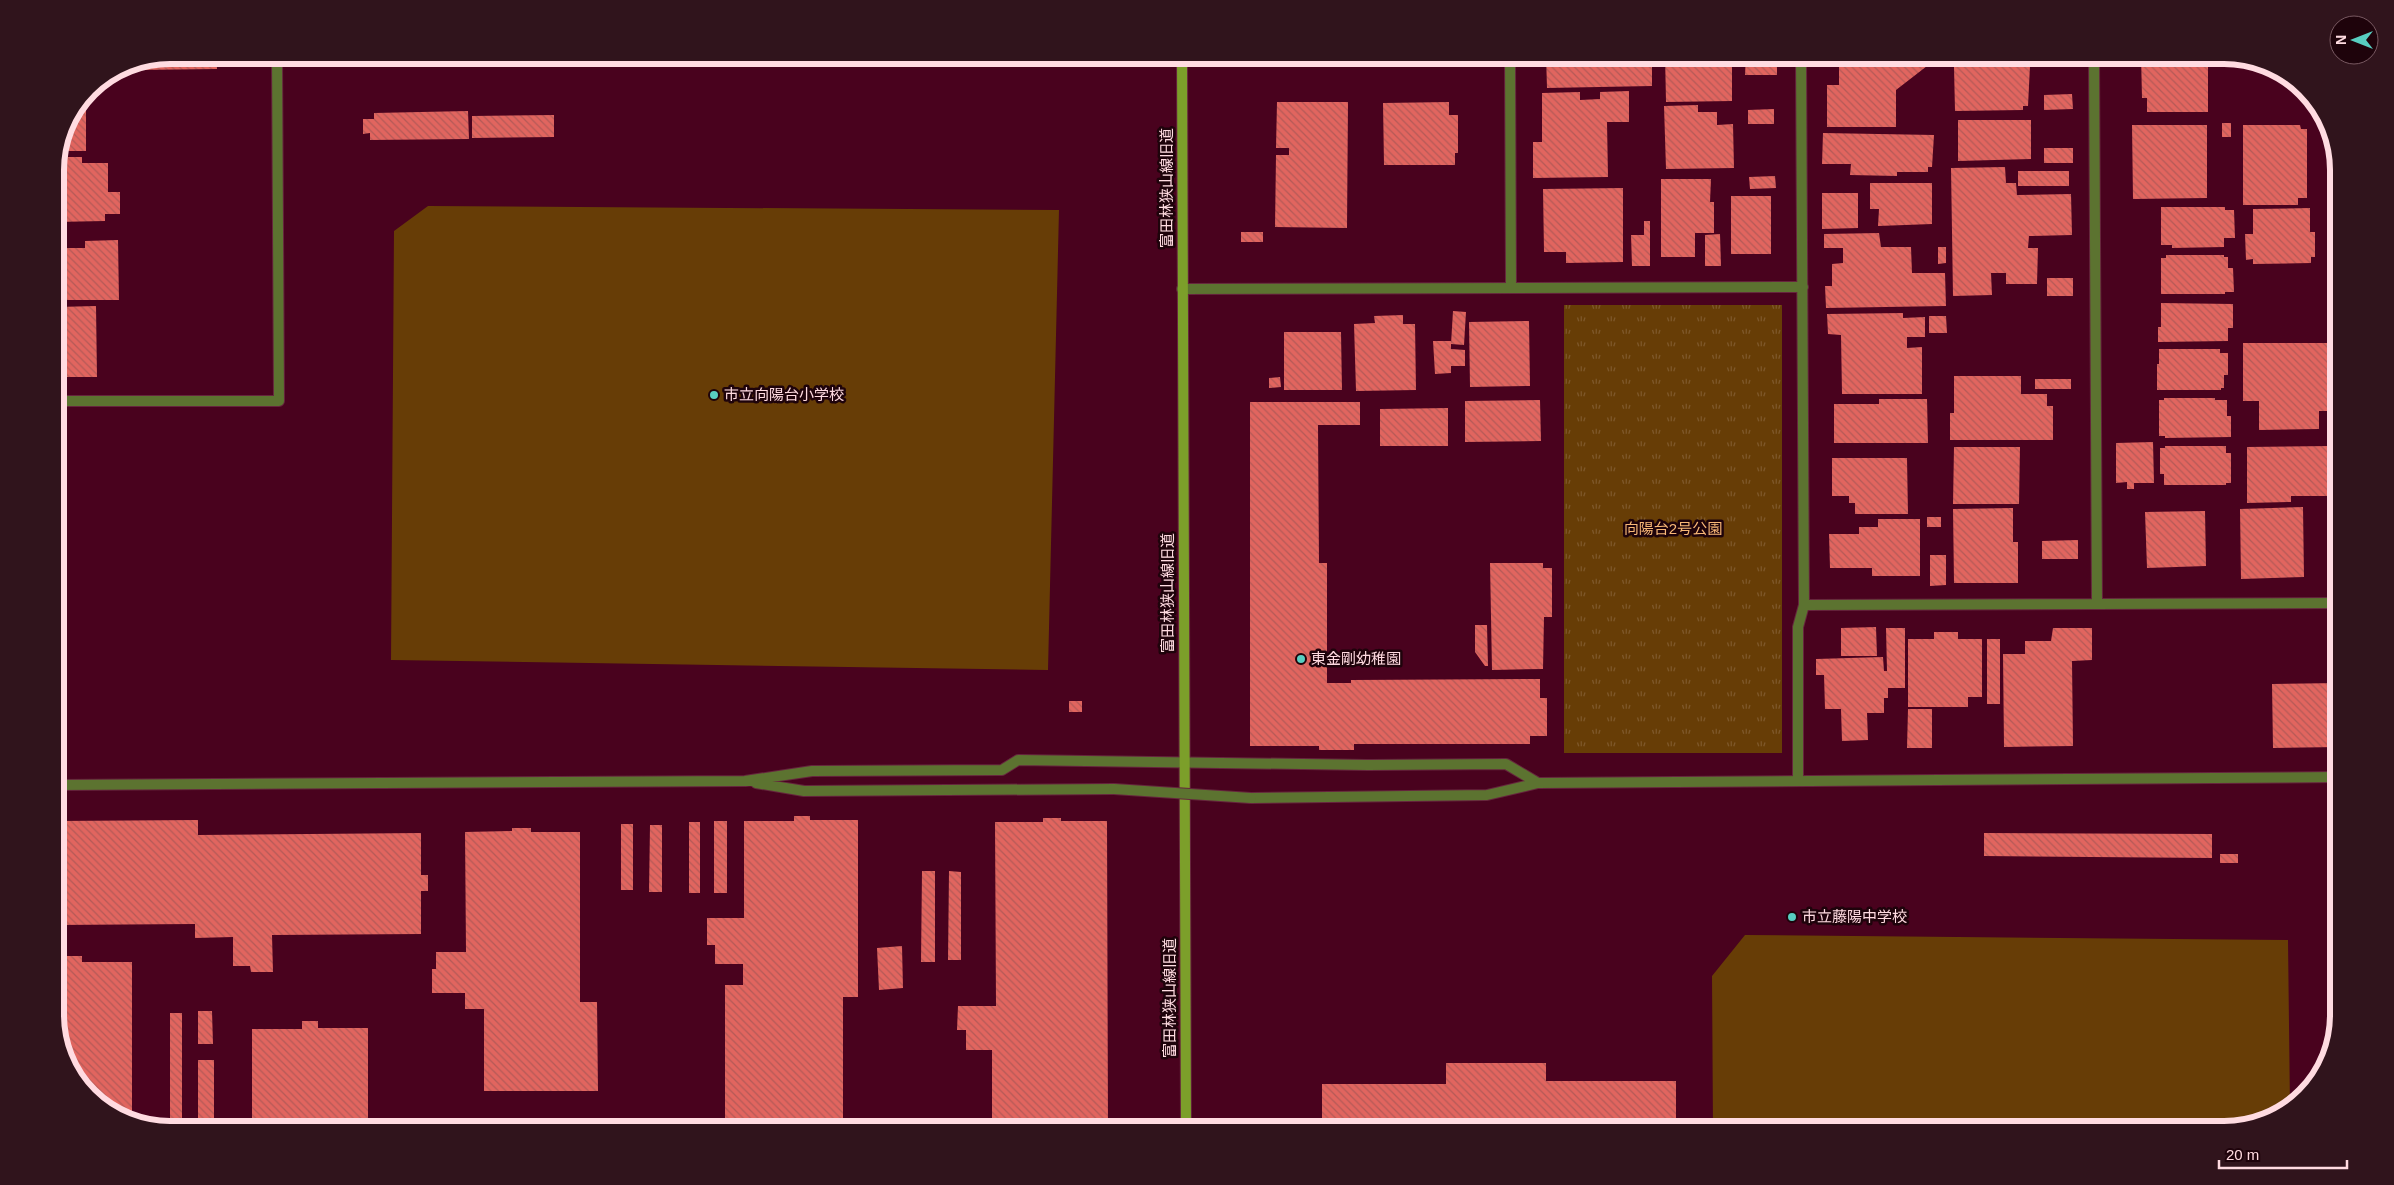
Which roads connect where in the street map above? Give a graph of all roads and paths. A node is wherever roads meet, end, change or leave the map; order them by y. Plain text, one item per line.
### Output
1 (277, 64) edge
2 (1182, 64) edge
3 (1510, 64) edge
4 (1802, 64) edge
5 (2094, 64) edge
6 (1803, 287) junction
7 (1511, 288) junction
8 (1182, 289) junction
9 (64, 401) edge
10 (2330, 603) edge
11 (2097, 604) junction
12 (1804, 605) junction
13 (1184, 764) junction
14 (2330, 778) edge
15 (745, 781) junction
16 (1798, 781) junction
17 (1538, 783) junction
18 (64, 785) edge
19 (1186, 1121) edge

1 - 9 street
2 - 8 street, 富田林狭山線旧道
3 - 7 street
4 - 6 street
5 - 11 street
6 - 7 street
6 - 12 street
7 - 8 street
8 - 13 street, 富田林狭山線旧道
10 - 11 street
11 - 12 street
12 - 16 street
13 - 15 street
13 - 17 street
13 - 19 street, 富田林狭山線旧道
14 - 16 street
15 - 17 street, bridge
15 - 18 street
16 - 17 street

